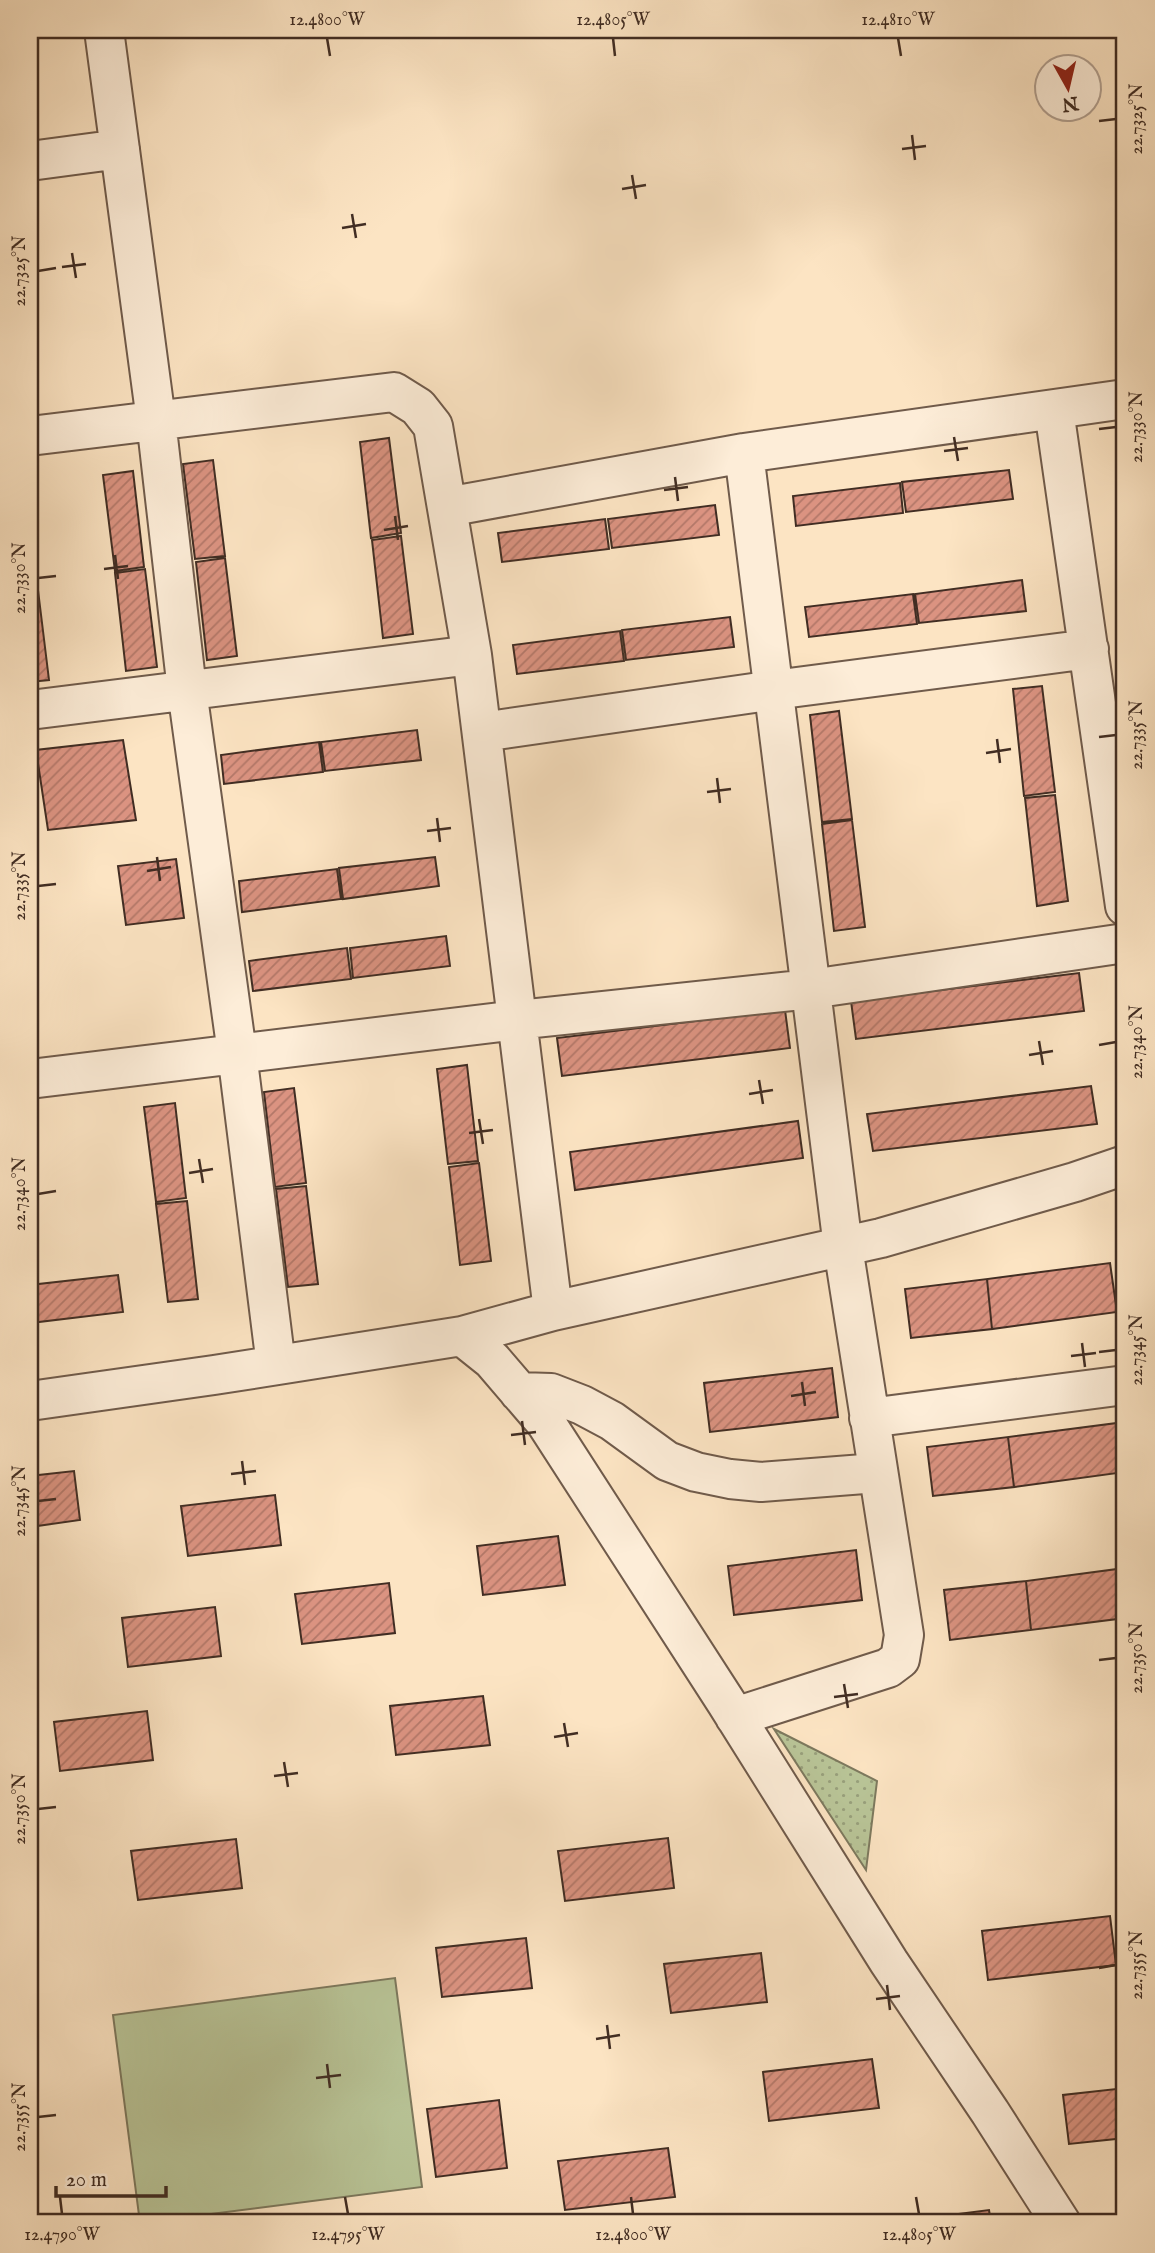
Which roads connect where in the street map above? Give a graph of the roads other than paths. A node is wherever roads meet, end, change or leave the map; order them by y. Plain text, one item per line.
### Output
1 (104, 30) edge
2 (120, 149) junction
3 (30, 161) edge
4 (1125, 399) edge
5 (1054, 410) junction
6 (156, 420) junction
7 (30, 436) edge
8 (744, 453) junction
9 (447, 507) junction
10 (1089, 649) junction
11 (472, 654) junction
12 (187, 690) junction
13 (774, 690) junction
14 (30, 710) edge
15 (482, 732) junction
16 (1125, 906) edge
17 (1125, 943) edge
18 (811, 989) junction
19 (517, 1020) junction
20 (237, 1053) junction
21 (30, 1079) edge
22 (1125, 1166) edge
23 (843, 1247) junction
24 (553, 1311) junction
25 (462, 1336) junction
26 (276, 1365) junction
27 (1125, 1385) edge
28 (519, 1392) junction
29 (30, 1401) edge
30 (869, 1418) junction
31 (877, 1473) junction
32 (735, 1717) junction
33 (1061, 2223) edge

1 - 2 street
2 - 3 street
2 - 6 street
4 - 5 street
5 - 8 street
5 - 10 street
6 - 7 street
6 - 9 street
6 - 12 street
8 - 9 street
8 - 13 street
9 - 11 street
10 - 13 street
10 - 16 street
11 - 12 street
11 - 15 street
12 - 14 street
12 - 20 street
13 - 15 street
13 - 18 street
15 - 19 street
17 - 18 street
18 - 19 street
18 - 23 street
19 - 20 street
19 - 24 street
20 - 21 street
20 - 26 street
22 - 23 street
23 - 24 street
23 - 30 street
24 - 25 street
25 - 26 street
25 - 28 street
26 - 29 street
27 - 30 street
28 - 31 street
28 - 32 street
30 - 31 street
31 - 32 street
32 - 33 street

